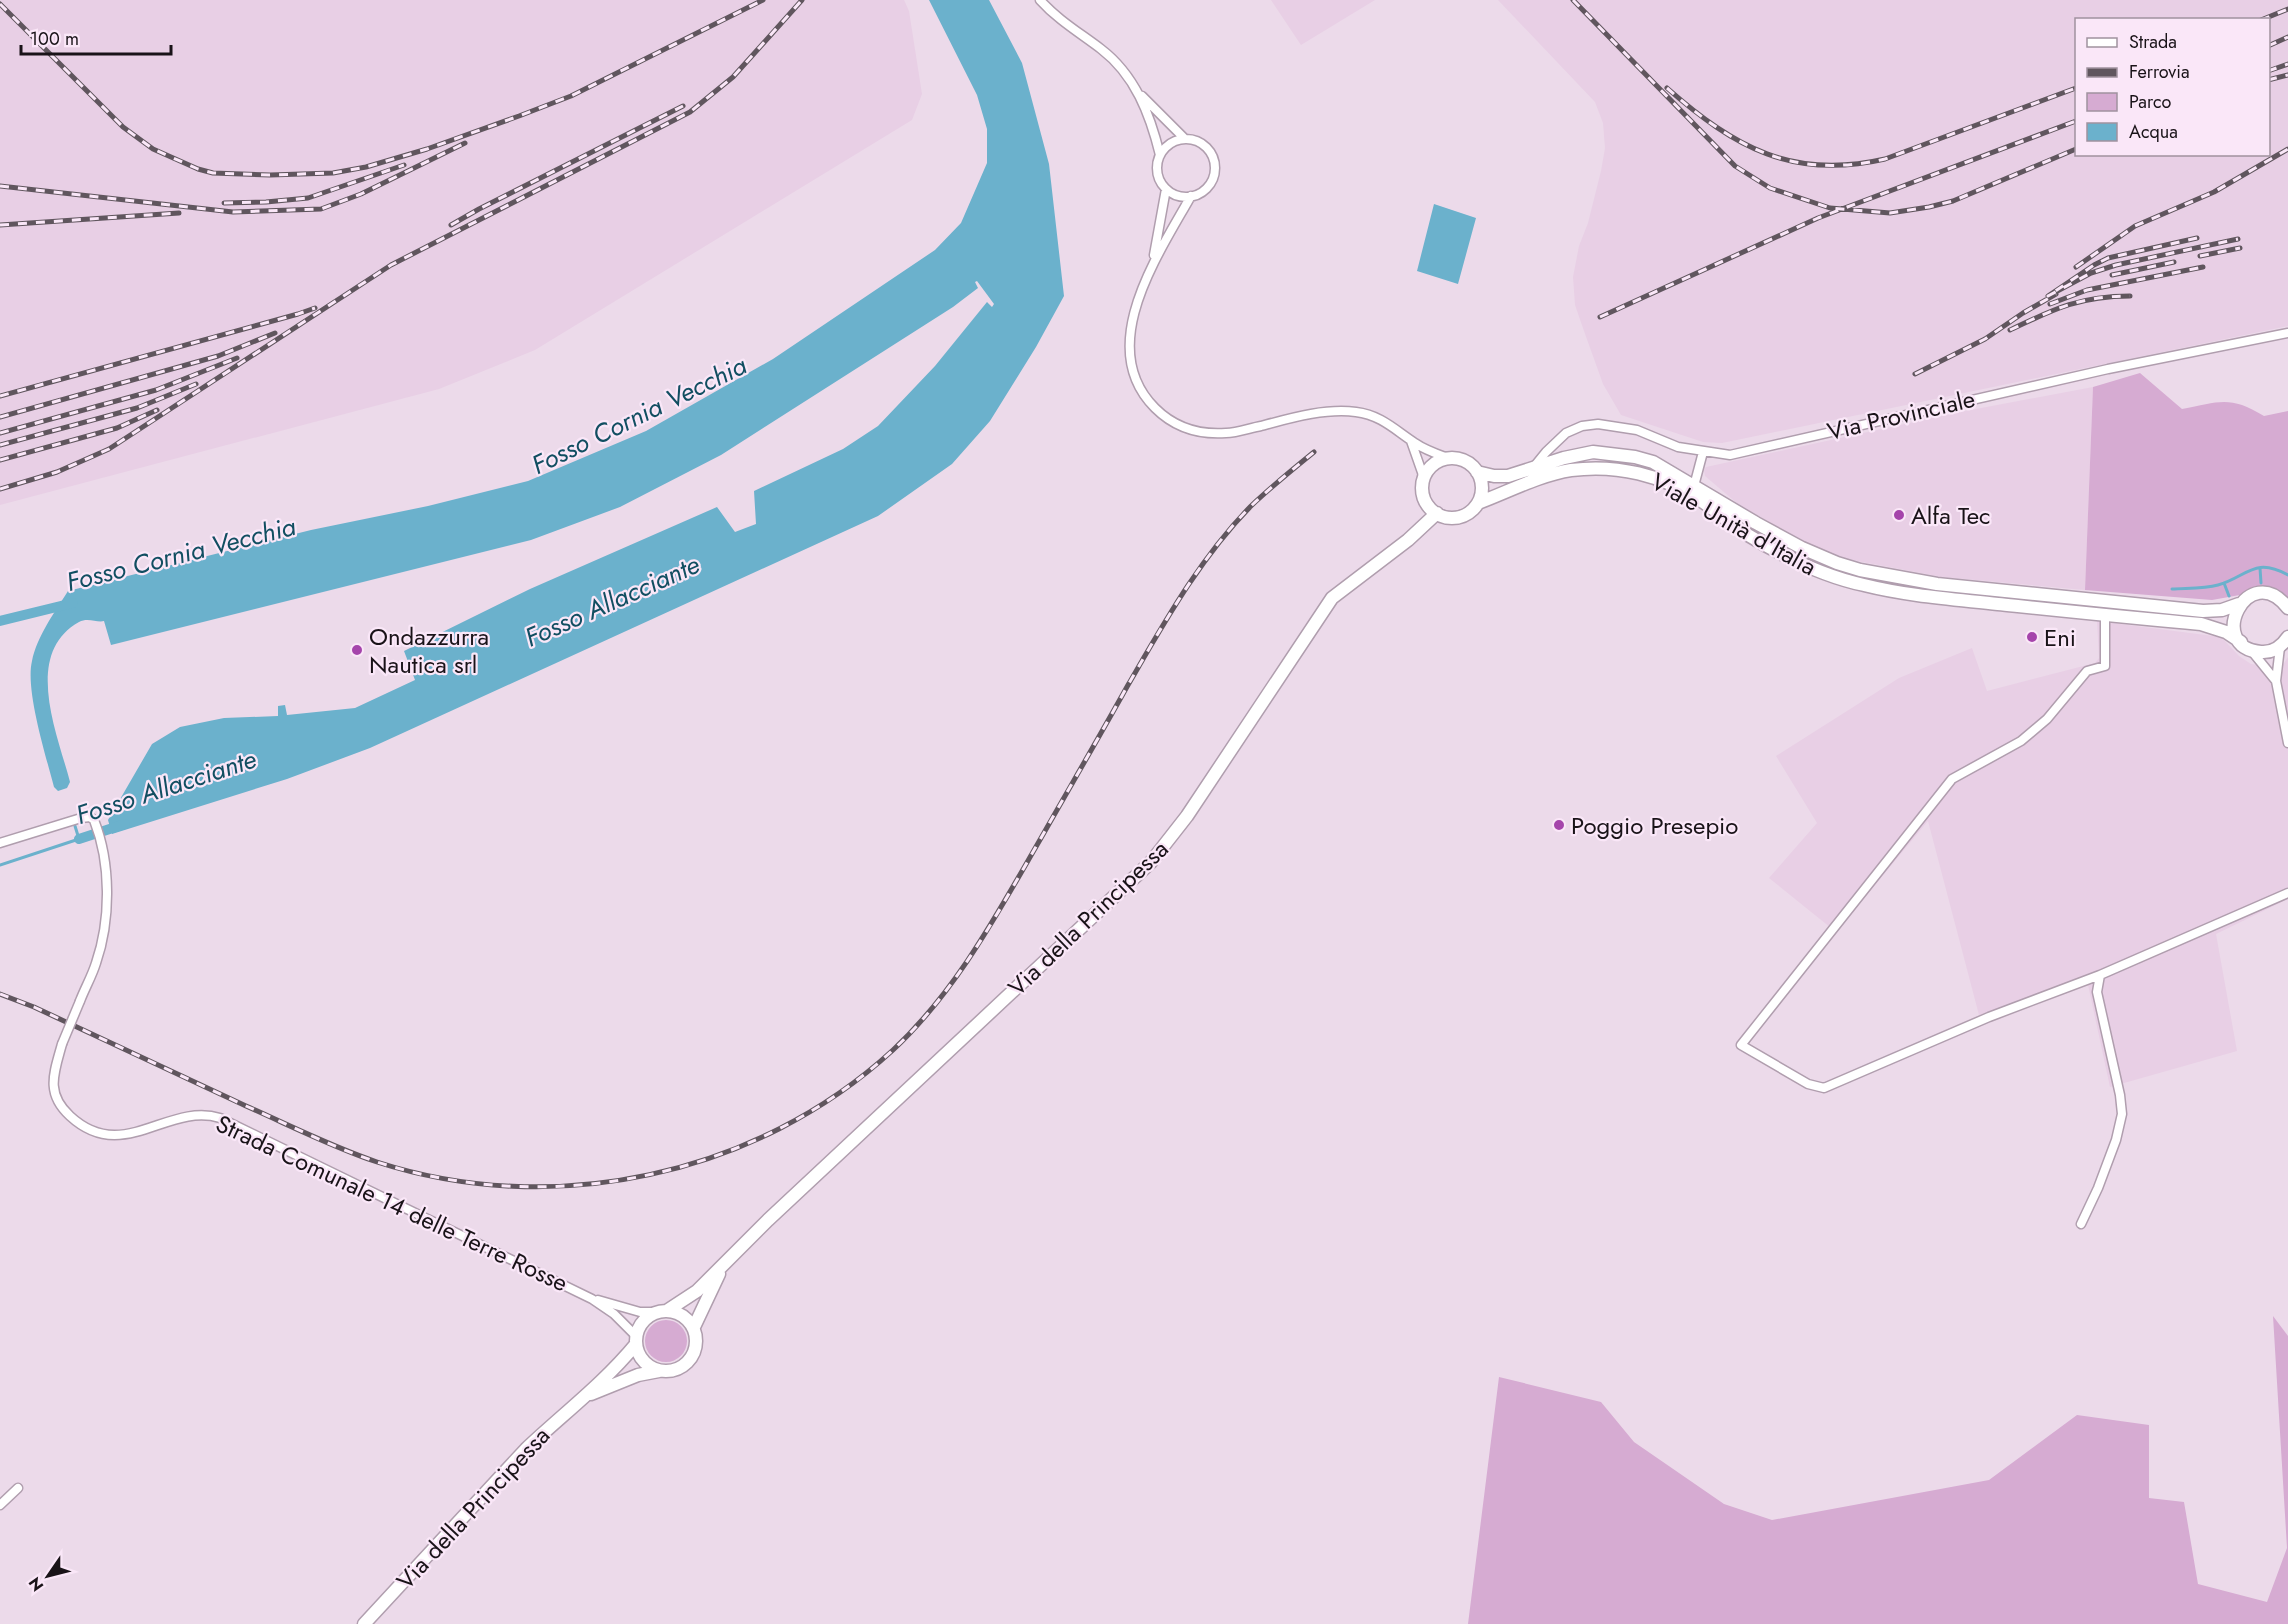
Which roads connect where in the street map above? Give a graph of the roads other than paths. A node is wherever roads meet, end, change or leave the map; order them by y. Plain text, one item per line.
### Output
1 (1040, 0) edge
2 (1138, 91) junction
3 (1185, 139) junction
4 (1160, 155) junction
5 (1166, 189) junction
6 (1191, 196) junction
7 (1152, 264) junction
8 (2288, 333) edge
9 (1411, 440) junction
10 (1704, 452) junction
11 (1448, 458) junction
12 (1533, 468) junction
13 (1477, 472) junction
14 (1424, 478) junction
15 (1694, 486) junction
16 (1478, 503) junction
17 (1437, 513) junction
18 (2239, 604) junction
19 (2286, 604) edge
20 (2105, 615) junction
21 (2285, 642) edge
22 (2245, 645) junction
23 (2276, 681) junction
24 (2288, 743) edge
25 (0, 843) edge
26 (2288, 893) edge
27 (2100, 975) junction
28 (2081, 1224) dead end
29 (723, 1264) junction
30 (592, 1299) junction
31 (662, 1311) junction
32 (694, 1328) junction
33 (636, 1340) junction
34 (659, 1371) junction
35 (587, 1396) junction
36 (18, 1488) dead end
37 (0, 1505) edge
38 (364, 1624) edge

1 - 2 street
2 - 3 street
2 - 4 street
3 - 4 street
3 - 6 street
4 - 5 street
5 - 6 street
5 - 7 street
6 - 7 street
7 - 9 street
8 - 10 street, Via Provinciale
9 - 11 street
9 - 14 street
10 - 12 street, Via Provinciale
10 - 15 street
11 - 13 main road
11 - 14 main road
12 - 13 main road, Viale Unità d'Italia
12 - 15 main road, Viale Unità d'Italia
13 - 16 main road
14 - 17 main road
15 - 18 main road, Viale Unità d'Italia
16 - 17 main road
16 - 20 main road, Viale Unità d'Italia
17 - 29 main road, Via della Principessa
18 - 19 main road, Viale Unità d'Italia
18 - 22 main road
20 - 22 main road, Viale Unità d'Italia
20 - 27 street
21 - 22 main road
21 - 23 street
22 - 23 street
23 - 24 street
25 - 30 street, Strada Comunale 14 delle Terre Rosse, bridge
26 - 27 street
27 - 28 street
29 - 31 main road, Via della Principessa
29 - 32 main road, Via della Principessa
30 - 31 street, Strada Comunale 14 delle Terre Rosse
30 - 33 street, Strada Comunale 14 delle Terre Rosse
31 - 32 main road
31 - 33 main road, Via della Principessa
32 - 34 main road, Via della Principessa
33 - 34 main road
33 - 35 main road, Via della Principessa
34 - 35 main road, Via della Principessa
35 - 38 main road, Via della Principessa
36 - 37 street

